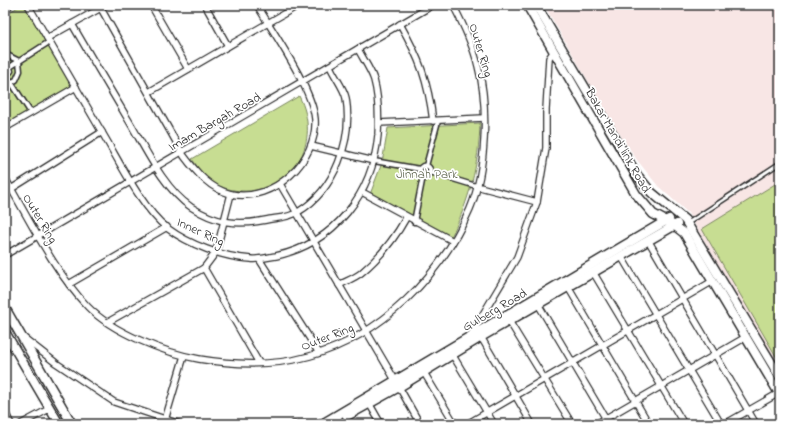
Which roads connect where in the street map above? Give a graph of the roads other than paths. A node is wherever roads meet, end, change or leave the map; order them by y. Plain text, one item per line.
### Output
1 (10, 5) edge
2 (28, 5) edge
3 (151, 5) edge
4 (205, 5) edge
5 (257, 5) edge
6 (299, 5) edge
7 (433, 5) edge
8 (453, 5) edge
9 (527, 5) edge
10 (536, 5) edge
11 (102, 6) edge
12 (5, 8) edge
13 (268, 23) junction
14 (72, 24) junction
15 (400, 24) junction
16 (48, 40) junction
17 (228, 46) junction
18 (358, 49) junction
19 (554, 51) junction
20 (5, 54) edge
21 (19, 61) junction
22 (5, 63) edge
23 (330, 66) junction
24 (10, 67) junction
25 (188, 70) junction
26 (6, 77) edge
27 (12, 82) junction
28 (302, 82) junction
29 (5, 85) edge
30 (76, 87) junction
31 (148, 92) junction
32 (31, 113) junction
33 (484, 118) junction
34 (435, 121) junction
35 (379, 123) junction
36 (5, 128) edge
37 (102, 132) junction
38 (311, 146) junction
39 (182, 152) junction
40 (342, 154) junction
41 (374, 161) junction
42 (780, 163) edge
43 (426, 166) junction
44 (156, 167) junction
45 (420, 169) junction
46 (430, 172) junction
47 (424, 176) junction
48 (5, 178) edge
49 (131, 182) junction
50 (280, 184) junction
51 (476, 186) junction
52 (11, 189) junction
53 (362, 192) junction
54 (231, 194) junction
55 (537, 202) junction
56 (297, 213) junction
57 (677, 214) junction
58 (406, 218) junction
59 (666, 220) junction
60 (414, 222) junction
61 (686, 222) junction
62 (224, 223) junction
63 (675, 226) junction
64 (166, 227) junction
65 (39, 236) junction
66 (648, 240) junction
67 (313, 241) junction
68 (453, 241) junction
69 (216, 252) junction
70 (5, 255) edge
71 (621, 256) junction
72 (259, 259) junction
73 (204, 268) junction
74 (593, 272) junction
75 (713, 281) junction
76 (69, 284) junction
77 (339, 285) junction
78 (568, 288) junction
79 (682, 297) junction
80 (538, 304) junction
81 (5, 308) edge
82 (655, 313) junction
83 (509, 321) junction
84 (108, 322) junction
85 (628, 330) junction
86 (5, 332) edge
87 (366, 332) junction
88 (21, 335) junction
89 (480, 336) junction
90 (469, 337) junction
91 (746, 337) junction
92 (7, 342) edge
93 (602, 344) junction
94 (465, 346) junction
95 (319, 353) junction
96 (452, 354) junction
97 (716, 355) junction
98 (184, 356) junction
99 (572, 362) junction
100 (259, 363) junction
101 (689, 370) junction
102 (423, 371) junction
103 (780, 377) edge
104 (544, 379) junction
105 (397, 383) junction
106 (662, 386) junction
107 (779, 394) edge
108 (515, 396) junction
109 (635, 401) junction
110 (369, 403) junction
111 (49, 408) junction
112 (748, 411) junction
113 (5, 412) edge
114 (487, 412) junction
115 (606, 418) junction
116 (165, 420) junction
117 (338, 423) edge
118 (11, 424) edge
119 (21, 424) edge
120 (59, 424) edge
121 (72, 424) edge
122 (180, 424) edge
123 (294, 424) edge
124 (309, 424) edge
125 (322, 424) edge
126 (381, 424) edge
127 (420, 424) edge
128 (455, 424) edge
129 (467, 424) edge
130 (494, 424) edge
131 (532, 424) edge
132 (572, 424) edge
133 (596, 424) edge
134 (610, 424) edge
135 (649, 424) edge
136 (684, 424) edge
137 (721, 424) edge
138 (725, 424) edge
139 (756, 424) edge

1 - 12 street
2 - 16 street, Inner Ring
3 - 25 street
4 - 17 street
5 - 13 street
6 - 13 street
7 - 15 street, Imam Bargah Road
8 - 33 street, Outer Ring
9 - 19 main road, Bakar Mandi link Road
10 - 57 main road, Bakar Mandi link Road
11 - 14 street
11 - 31 street
13 - 17 street
13 - 28 street
14 - 16 street
14 - 44 street
15 - 18 street, Imam Bargah Road
15 - 34 street
16 - 21 street
16 - 30 street, Inner Ring
17 - 25 street
18 - 23 street, Imam Bargah Road
18 - 35 street, Inner Ring
19 - 55 street
19 - 59 main road, Bakar Mandi link Road
20 - 21 street
21 - 24 street
21 - 27 street
22 - 24 street
23 - 28 street, Imam Bargah Road
23 - 40 street
24 - 26 street
25 - 31 street
26 - 27 street
27 - 29 street
27 - 32 street
28 - 38 street
28 - 39 street, Imam Bargah Road
30 - 32 street
30 - 37 street, Inner Ring
31 - 39 street
32 - 36 street
33 - 34 street
33 - 51 street, Outer Ring
34 - 35 street
34 - 43 street
35 - 41 street, Inner Ring
37 - 49 street, Inner Ring
37 - 52 street
38 - 40 street
38 - 50 street
39 - 44 street, Imam Bargah Road
39 - 54 street
40 - 41 street
40 - 56 street
41 - 45 street
41 - 53 street, Inner Ring
42 - 61 lane
43 - 45 street
43 - 46 street
44 - 49 street, Imam Bargah Road
44 - 62 street
45 - 47 street
46 - 47 street
46 - 51 street
47 - 60 street
48 - 52 street, Outer Ring
49 - 64 street, Inner Ring
49 - 65 street, Imam Bargah Road
50 - 54 street
50 - 56 street
51 - 55 street
51 - 68 street, Outer Ring
52 - 65 street, Outer Ring
53 - 58 street
53 - 67 street, Inner Ring
54 - 62 street
55 - 90 street
56 - 62 street
56 - 67 street
57 - 59 main road, Gulberg Road
57 - 61 main road, Bakar Mandi link Road
58 - 60 street
58 - 77 street
59 - 63 main road, Bakar Mandi link Road
59 - 90 main road, Gulberg Road
60 - 68 street
61 - 63 main road, Gulberg Road
61 - 103 main road, Bakar Mandi link Road
62 - 69 street
63 - 66 main road, Gulberg Road
63 - 75 main road, Bakar Mandi link Road
64 - 69 street, Inner Ring
64 - 76 street
65 - 70 street, Imam Bargah Road
65 - 76 street, Outer Ring
66 - 71 main road, Gulberg Road
66 - 79 street
67 - 72 street, Inner Ring
67 - 77 street
68 - 87 street, Outer Ring
69 - 72 street, Inner Ring
69 - 73 street
71 - 74 main road, Gulberg Road
71 - 82 street
72 - 95 street
73 - 84 street
73 - 100 street
74 - 78 main road, Gulberg Road
74 - 85 street
75 - 79 street
75 - 91 main road, Bakar Mandi link Road
76 - 84 street, Outer Ring
77 - 87 street
78 - 80 main road, Gulberg Road
78 - 93 street
79 - 82 street
79 - 97 street
80 - 83 main road, Gulberg Road
80 - 99 street
81 - 88 main road
82 - 85 street
82 - 101 street
83 - 89 main road, Gulberg Road
83 - 104 street
84 - 98 street, Outer Ring
85 - 93 street
85 - 106 street
86 - 92 main road
87 - 95 street, Outer Ring
87 - 105 street
88 - 116 street
88 - 121 main road
89 - 94 main road, Gulberg Road
89 - 108 street
90 - 94 street
90 - 105 main road, Gulberg Road
91 - 97 street
91 - 107 main road, Bakar Mandi link Road
92 - 111 main road
93 - 99 street
93 - 109 street
94 - 96 main road, Gulberg Road
95 - 100 street, Outer Ring
96 - 102 main road, Gulberg Road
96 - 114 street
97 - 101 street
97 - 112 street
98 - 100 street, Outer Ring
98 - 116 street
99 - 104 street
99 - 115 street
101 - 106 street
101 - 137 street
102 - 105 main road, Gulberg Road
102 - 128 street
104 - 108 street
104 - 132 street
105 - 110 main road, Gulberg Road
105 - 125 main road, Gulberg Road
105 - 127 street
106 - 109 street
106 - 136 street
107 - 112 street
108 - 114 street
108 - 131 street
109 - 115 street
109 - 135 street
110 - 117 main road, Gulberg Road
110 - 126 street
111 - 119 street
111 - 120 main road
112 - 138 street
112 - 139 street
113 - 118 street
114 - 129 street
114 - 130 street
115 - 133 street
115 - 134 street
116 - 122 street
123 - 124 street

